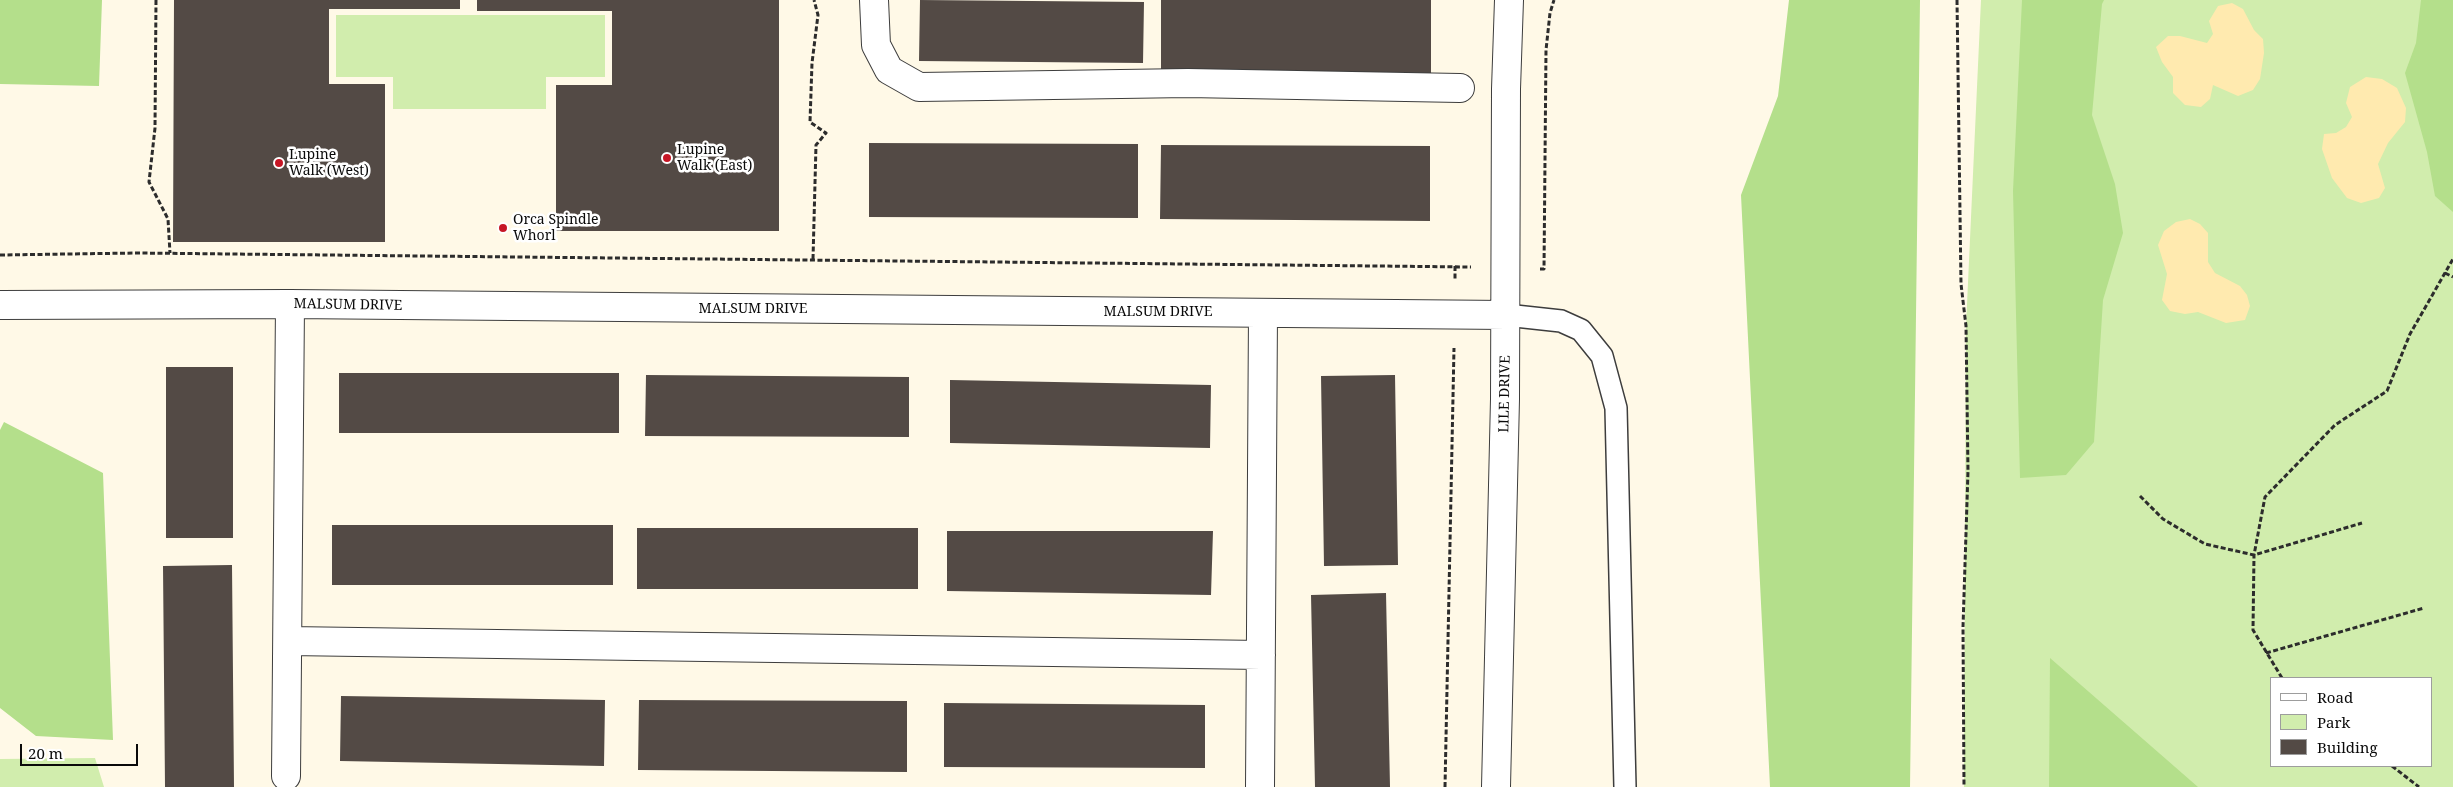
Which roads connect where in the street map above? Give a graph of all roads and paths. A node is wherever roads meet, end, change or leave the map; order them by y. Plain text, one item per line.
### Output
1 (156, 0) edge
2 (814, 0) edge
3 (874, 0) edge
4 (1509, 0) edge
5 (1957, 0) edge
6 (1460, 88) dead end
7 (170, 253) junction
8 (0, 255) edge
9 (814, 259) junction
10 (2453, 260) edge
11 (2446, 273) junction
12 (2453, 277) edge
13 (290, 304) junction
14 (0, 305) edge
15 (1262, 313) junction
16 (1455, 315) junction
17 (1506, 315) junction
18 (2140, 496) dead end
19 (2362, 523) dead end
20 (2254, 555) junction
21 (2424, 608) dead end
22 (289, 641) junction
23 (2266, 652) junction
24 (1261, 654) junction
25 (2281, 677) edge
26 (2393, 767) edge
27 (286, 776) dead end
28 (1260, 786) dead end
29 (1444, 787) edge
30 (1496, 787) edge
31 (1626, 787) edge
32 (1964, 787) edge
33 (2419, 787) edge

1 - 7 path
2 - 9 path
3 - 6 street
4 - 17 street, LILE DRIVE
5 - 32 path
7 - 8 path
7 - 9 path
9 - 16 path
10 - 11 path
11 - 12 path
11 - 20 path
13 - 14 street, MALSUM DRIVE
13 - 15 street, MALSUM DRIVE
13 - 22 street
15 - 16 street, MALSUM DRIVE
15 - 24 street
16 - 17 street, MALSUM DRIVE
16 - 29 path
17 - 30 street, LILE DRIVE
17 - 31 lane
18 - 20 path
19 - 20 path
20 - 23 path
21 - 23 path
22 - 24 street
22 - 27 street
23 - 25 path
24 - 28 street
26 - 33 path

